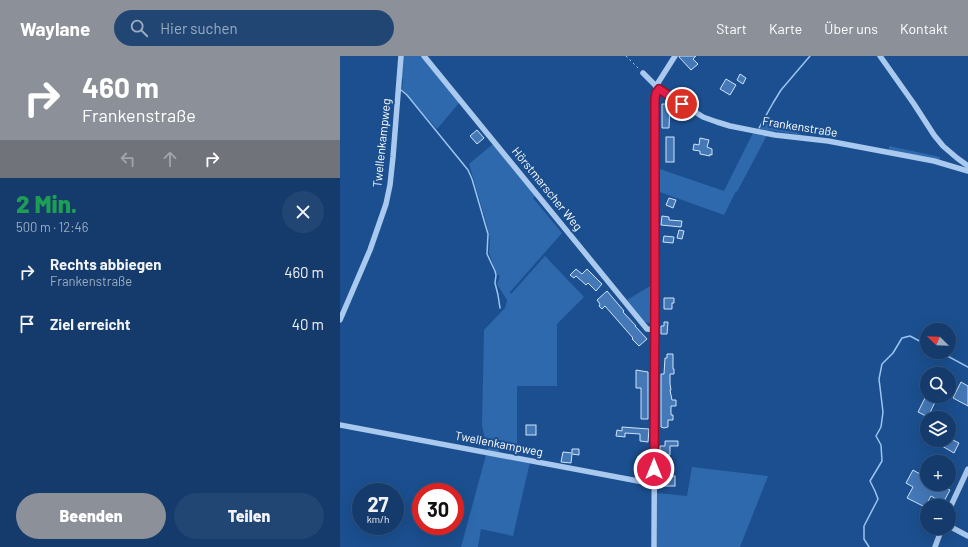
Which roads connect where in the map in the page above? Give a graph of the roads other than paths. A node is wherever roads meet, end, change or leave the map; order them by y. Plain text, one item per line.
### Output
1 (401, 56) edge
2 (424, 56) edge
3 (675, 56) edge
4 (880, 56) edge
5 (643, 73) road end
6 (657, 88) junction
7 (968, 166) edge
8 (968, 171) edge
9 (340, 320) edge
10 (655, 330) junction
11 (340, 425) edge
12 (968, 469) edge
13 (966, 480) edge
14 (654, 484) junction
15 (955, 499) edge
16 (956, 530) edge
17 (939, 535) edge
18 (968, 536) edge
19 (654, 547) edge
20 (935, 547) edge

1 - 9 street, Twellenkampweg
2 - 10 street, Hörstmarscher Weg
3 - 6 street
4 - 7 street
5 - 6 street, Frankenstraße
6 - 8 street, Frankenstraße
6 - 10 street
10 - 14 street
11 - 14 street, Twellenkampweg
12 - 13 street
13 - 15 street
14 - 19 street
16 - 18 street
17 - 20 street

